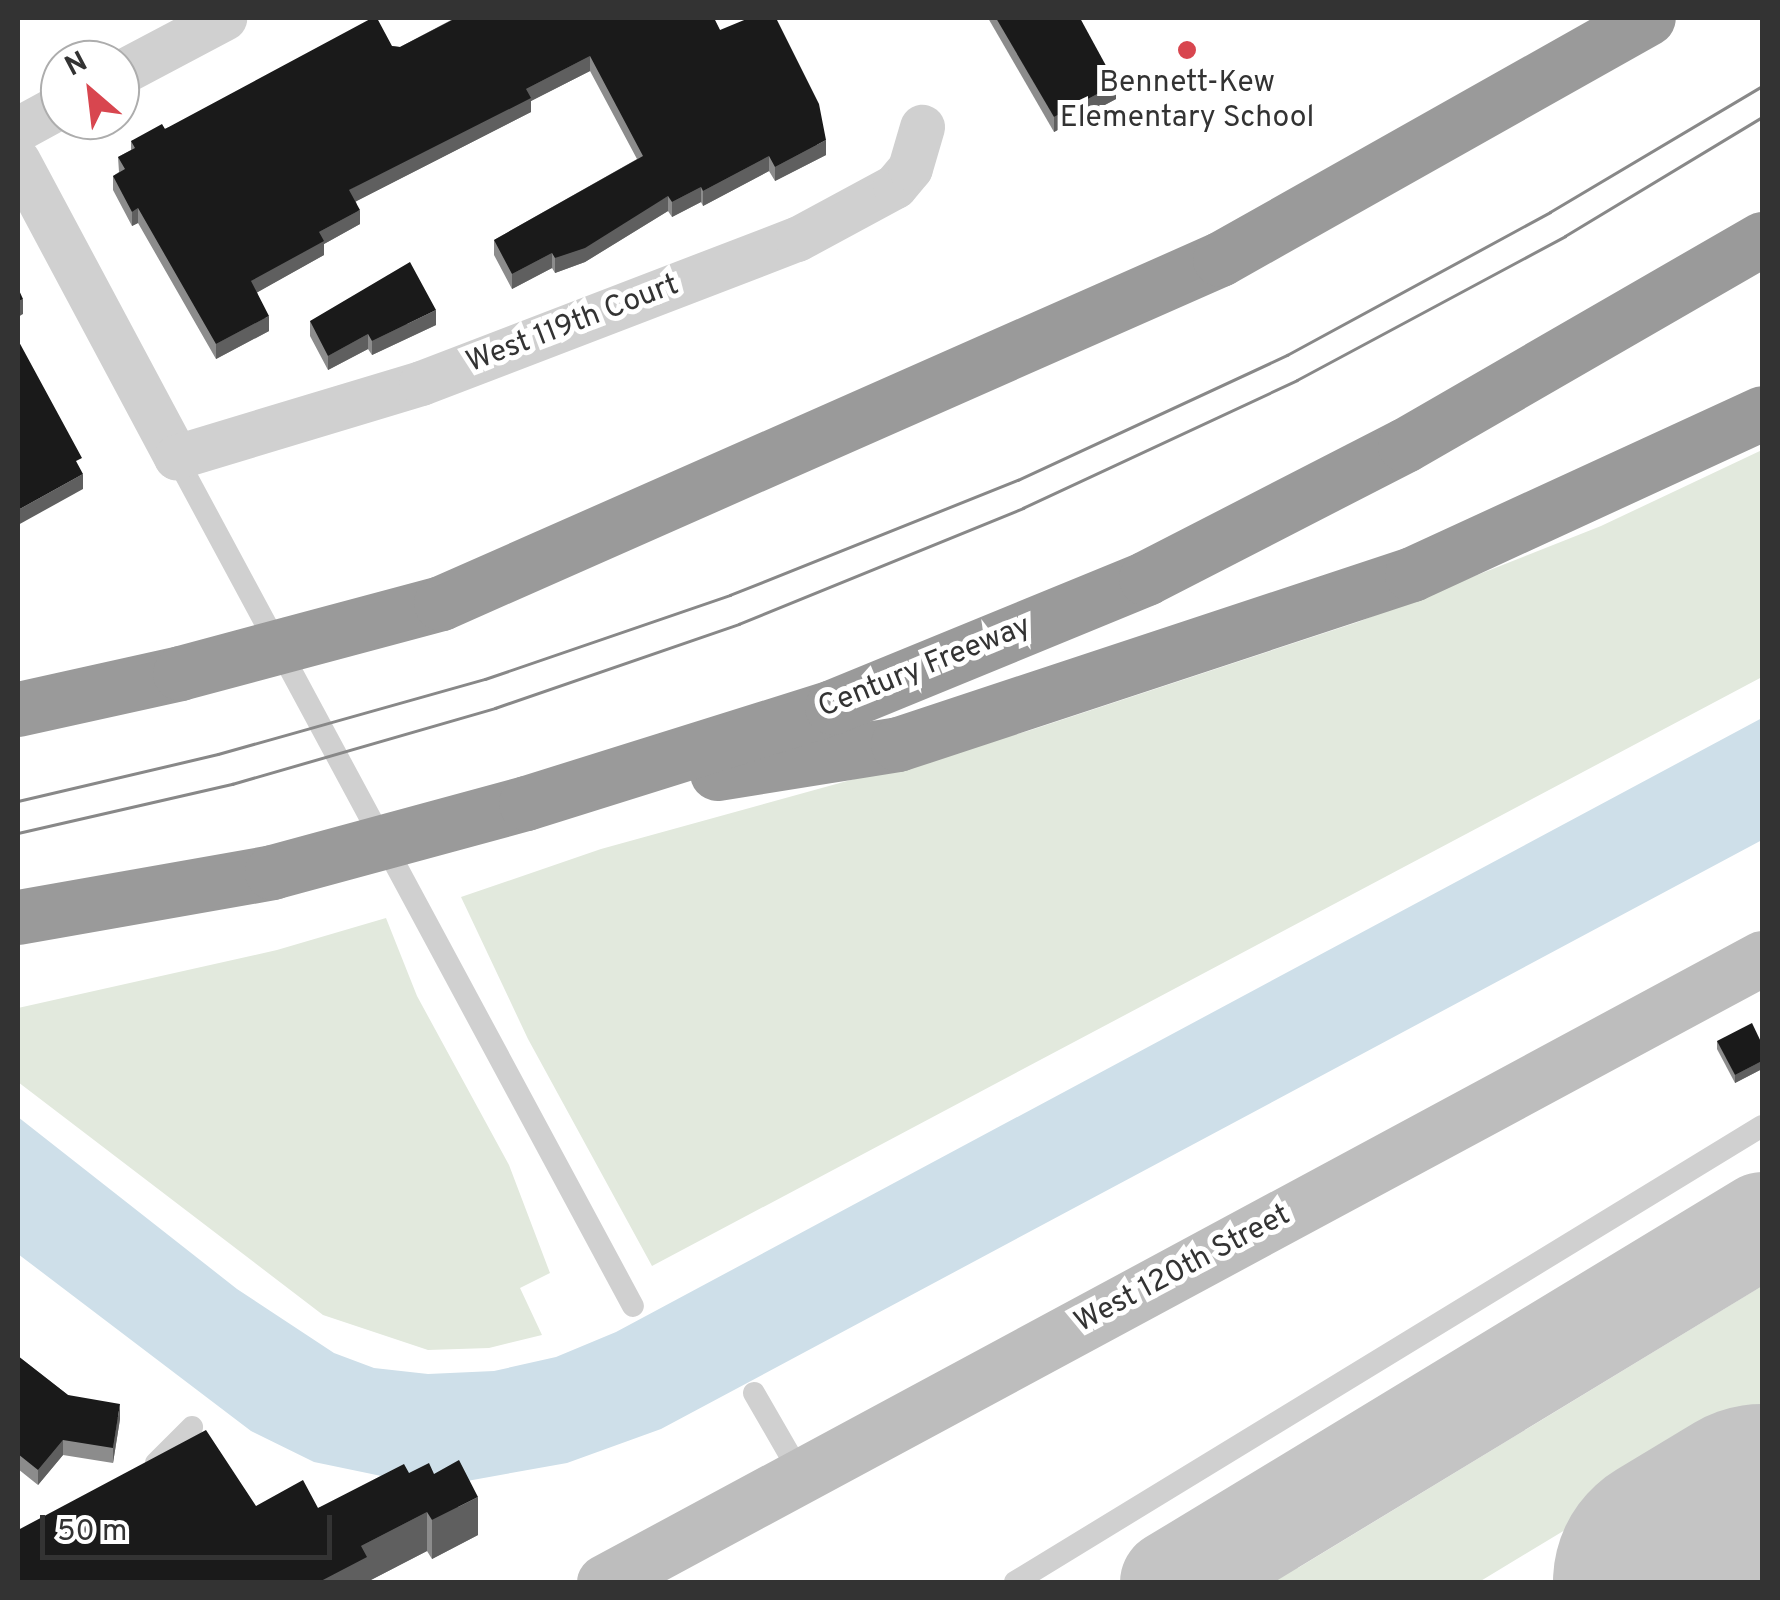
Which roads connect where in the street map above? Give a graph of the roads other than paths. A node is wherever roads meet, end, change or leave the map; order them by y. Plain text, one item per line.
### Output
1 (224, 18) edge
2 (1648, 18) edge
3 (140, 63) edge
4 (40, 117) edge
5 (922, 127) dead end
6 (18, 129) edge
7 (18, 161) edge
8 (1762, 239) edge
9 (1762, 413) edge
10 (176, 457) junction
11 (18, 709) edge
12 (526, 803) junction
13 (18, 916) edge
14 (1762, 958) edge
15 (1762, 1126) edge
16 (633, 1306) dead end
17 (754, 1393) dead end
18 (192, 1427) dead end
19 (802, 1476) junction
20 (132, 1479) edge
21 (604, 1582) edge
22 (1015, 1582) edge

1 - 3 street
2 - 11 highway
4 - 6 street
5 - 10 street, West 119th Court
7 - 10 street
8 - 12 highway, Century Freeway
9 - 12 highway
10 - 16 lane
12 - 13 highway, Century Freeway
14 - 19 main road, West 120th Street
15 - 22 lane
17 - 19 lane
18 - 20 lane
19 - 21 main road, West 120th Street

